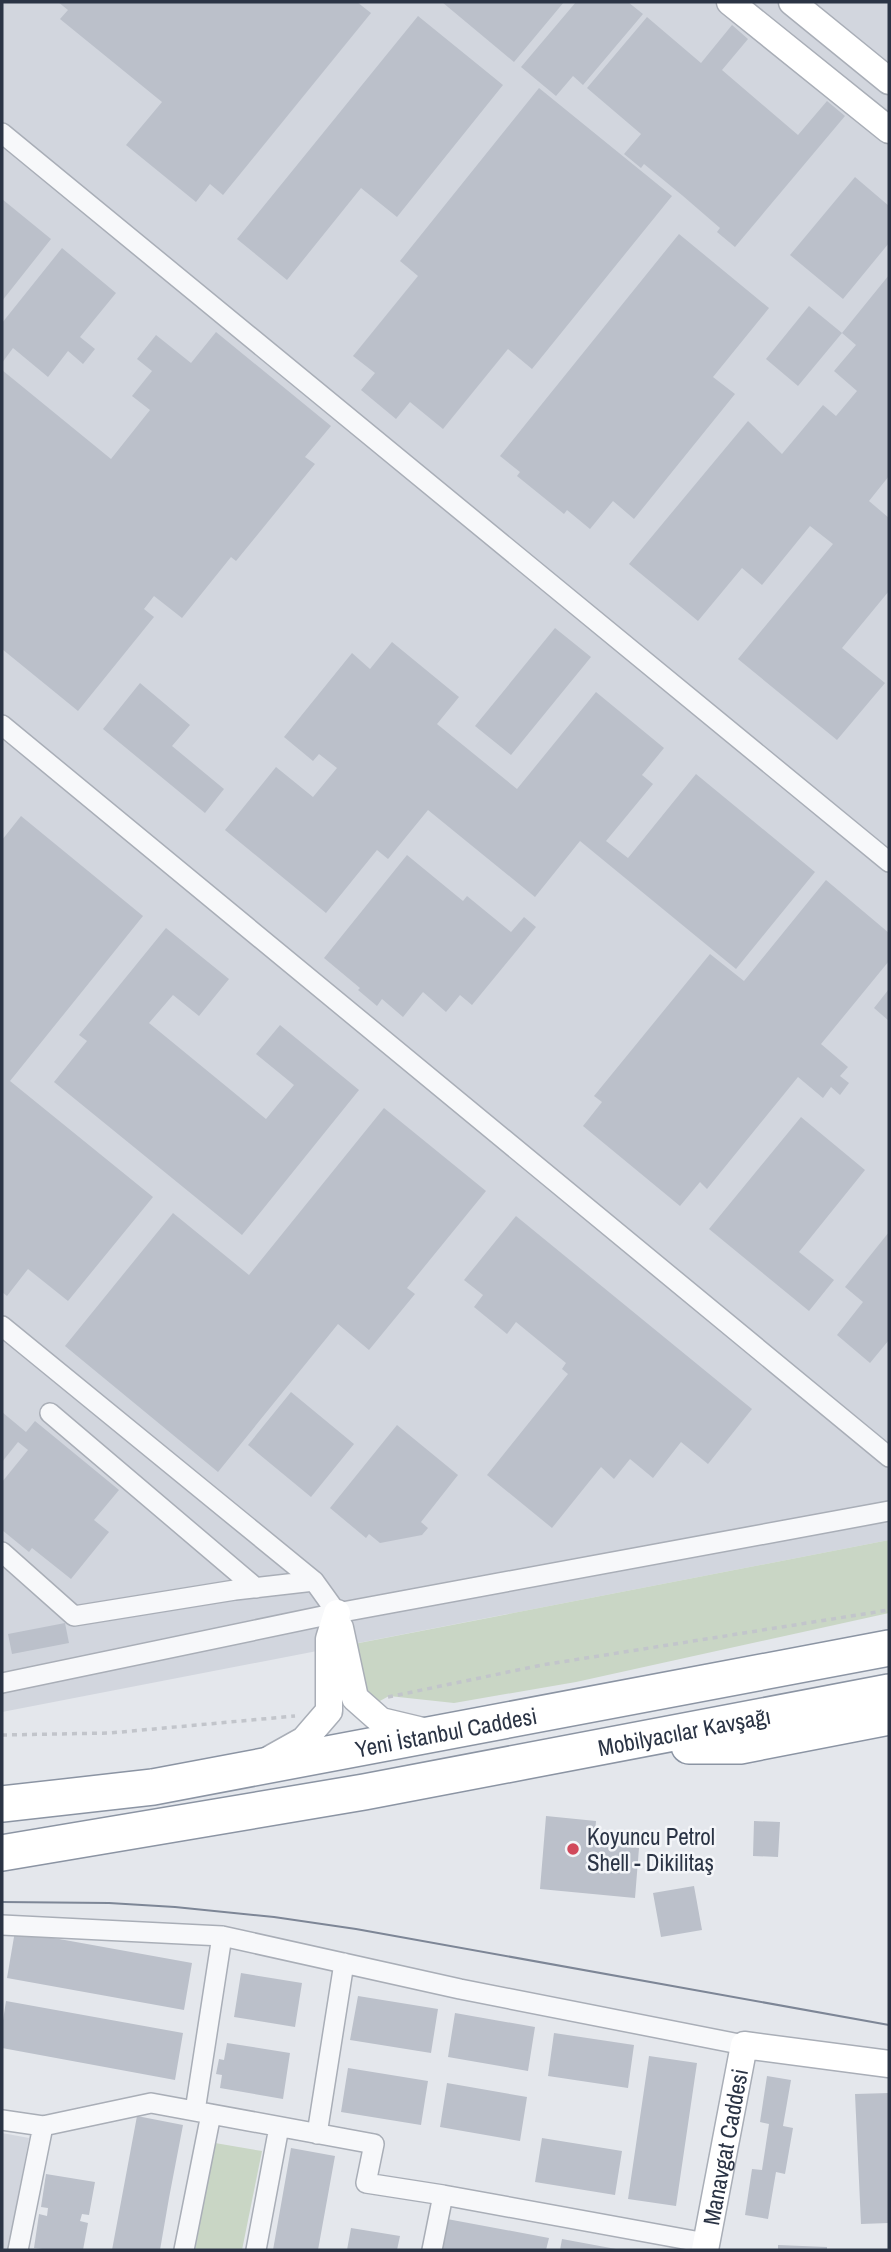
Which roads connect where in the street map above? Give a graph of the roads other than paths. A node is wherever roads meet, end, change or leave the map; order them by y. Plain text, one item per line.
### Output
1 (730, 2) edge
2 (792, 2) edge
3 (889, 81) edge
4 (889, 130) edge
5 (2, 133) edge
6 (2, 725) edge
7 (889, 862) edge
8 (2, 1325) edge
9 (50, 1413) dead end
10 (889, 1458) edge
11 (889, 1511) edge
12 (2, 1552) edge
13 (314, 1581) junction
14 (256, 1588) junction
15 (337, 1613) junction
16 (889, 1648) edge
17 (2, 1683) edge
18 (889, 1692) edge
19 (889, 1717) edge
20 (432, 1733) junction
21 (601, 1746) junction
22 (252, 1769) junction
23 (2, 1804) edge
24 (2, 1853) edge
25 (2, 1925) edge
26 (222, 1936) junction
27 (344, 1963) junction
28 (744, 2045) junction
29 (889, 2064) edge
30 (203, 2113) junction
31 (2, 2120) edge
32 (43, 2126) junction
33 (279, 2127) junction
34 (317, 2134) junction
35 (443, 2195) junction
36 (705, 2247) edge
37 (18, 2250) edge
38 (184, 2250) edge
39 (256, 2250) edge
40 (432, 2250) edge

1 - 4 street
2 - 3 street
5 - 7 street
6 - 10 street
8 - 13 street
9 - 14 street
11 - 15 street
12 - 14 street
13 - 14 street
13 - 15 street
15 - 17 street
15 - 20 street
15 - 22 street
16 - 20 highway, Yeni İstanbul Caddesi
18 - 21 highway, Mobilyacılar Kavşağı
19 - 21 highway, Mobilyacılar Kavşağı
20 - 22 highway, Yeni İstanbul Caddesi
21 - 24 highway, Yeni İstanbul Caddesi
22 - 23 highway, Yeni İstanbul Caddesi
25 - 26 street
26 - 27 street
26 - 30 street
27 - 28 street
27 - 34 street
28 - 29 street
28 - 36 street, Manavgat Caddesi
30 - 32 street
30 - 33 street
30 - 38 street
31 - 32 street
32 - 37 street
33 - 34 street
33 - 39 street
34 - 35 street
35 - 36 street
35 - 40 street

